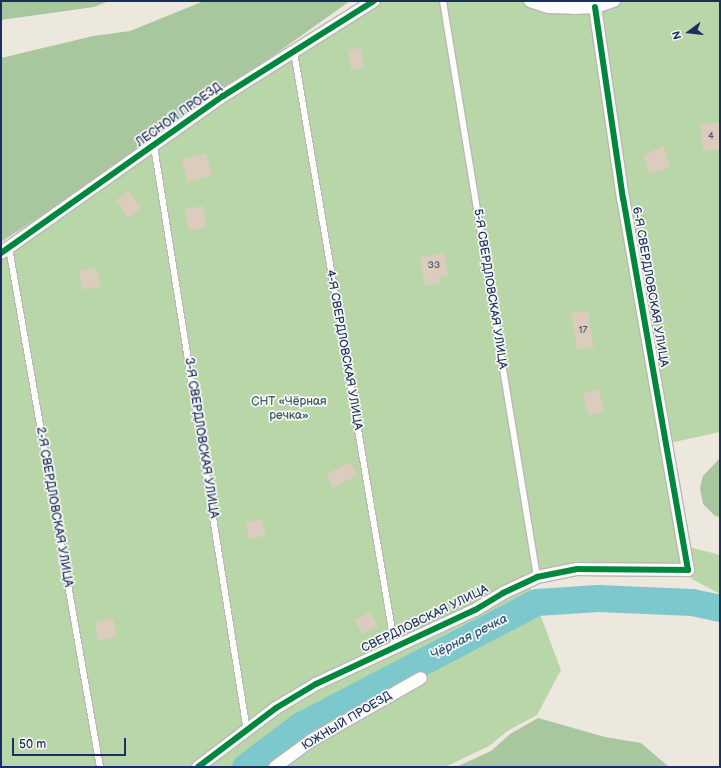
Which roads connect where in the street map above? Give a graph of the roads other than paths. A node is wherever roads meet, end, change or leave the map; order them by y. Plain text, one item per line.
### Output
1 (374, 1) edge
2 (443, 1) edge
3 (530, 1) edge
4 (614, 1) edge
5 (595, 7) junction
6 (294, 52) junction
7 (154, 146) junction
8 (5, 250) edge
9 (688, 570) joint
10 (538, 577) junction
11 (395, 648) junction
12 (421, 678) dead end
13 (247, 731) junction
14 (100, 767) edge
15 (198, 767) edge
16 (275, 767) edge

1 - 6 street, ЛЕСНОЙ ПРОЕЗД
2 - 10 lane, 5-Я СВЕРДЛОВСКАЯ УЛИЦА
3 - 5 street
4 - 5 street
5 - 9 street, 6-Я СВЕРДЛОВСКАЯ УЛИЦА
6 - 7 street, ЛЕСНОЙ ПРОЕЗД
6 - 11 lane, 4-Я СВЕРДЛОВСКАЯ УЛИЦА
7 - 8 street, ЛЕСНОЙ ПРОЕЗД
7 - 13 lane, 3-Я СВЕРДЛОВСКАЯ УЛИЦА
8 - 14 lane, 2-Я СВЕРДЛОВСКАЯ УЛИЦА
9 - 10 street, СВЕРДЛОВСКАЯ УЛИЦА
10 - 11 street, СВЕРДЛОВСКАЯ УЛИЦА
11 - 13 street, СВЕРДЛОВСКАЯ УЛИЦА
12 - 16 street, ЮЖНЫЙ ПРОЕЗД
13 - 15 street, СВЕРДЛОВСКАЯ УЛИЦА

